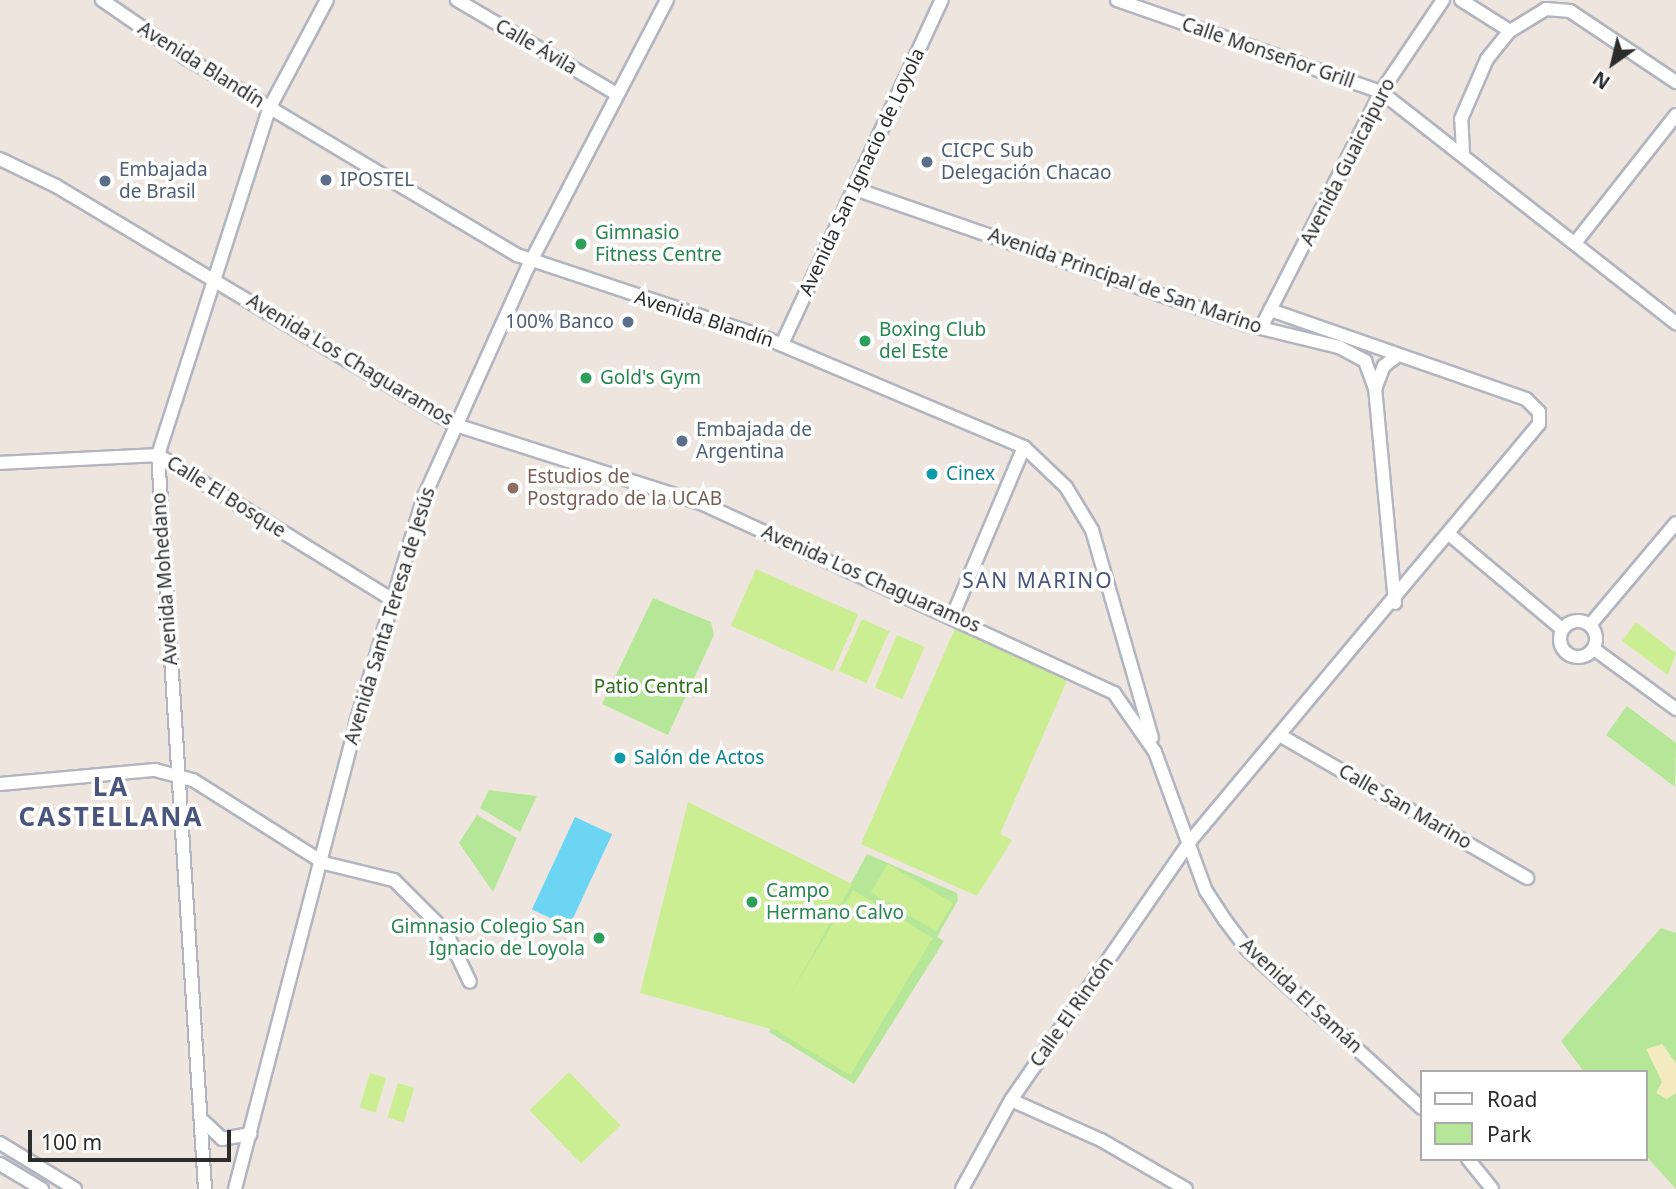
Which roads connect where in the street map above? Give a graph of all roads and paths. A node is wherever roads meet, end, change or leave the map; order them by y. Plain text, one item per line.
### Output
1 (102, 0) edge
2 (327, 0) edge
3 (457, 0) edge
4 (667, 0) edge
5 (942, 0) edge
6 (1116, 0) edge
7 (1443, 0) edge
8 (1461, 0) edge
9 (1510, 31) junction
10 (1676, 82) edge
11 (1381, 92) junction
12 (615, 93) junction
13 (270, 109) junction
14 (1676, 115) edge
15 (1463, 152) junction
16 (0, 159) edge
17 (855, 189) junction
18 (1575, 243) junction
19 (532, 261) junction
20 (215, 280) junction
21 (1270, 310) junction
22 (1676, 323) edge
23 (1261, 328) junction
24 (782, 344) junction
25 (1398, 355) junction
26 (1375, 389) junction
27 (456, 425) junction
28 (1024, 447) junction
29 (158, 455) junction
30 (0, 463) edge
31 (1676, 523) edge
32 (1450, 535) junction
33 (393, 600) junction
34 (1395, 603) junction
35 (953, 615) junction
36 (1590, 625) junction
37 (1562, 629) junction
38 (1594, 649) junction
39 (1127, 669) junction
40 (1114, 693) junction
41 (1676, 709) edge
42 (1283, 737) junction
43 (1156, 752) junction
44 (179, 775) junction
45 (0, 783) edge
46 (1191, 840) junction
47 (324, 863) junction
48 (1527, 878) dead end
49 (470, 982) dead end
50 (1011, 1100) junction
51 (1420, 1106) edge
52 (203, 1121) junction
53 (251, 1134) junction
54 (0, 1143) edge
55 (1470, 1161) edge
56 (0, 1164) edge
57 (43, 1189) edge
58 (75, 1189) edge
59 (205, 1189) edge
60 (235, 1189) edge
61 (962, 1189) edge
62 (1186, 1189) edge
63 (1492, 1189) edge

1 - 13 street, Avenida Blandín
2 - 13 street, Avenida Mohedano
3 - 12 street, Calle Ávila
4 - 12 street, Avenida Santa Teresa de Jesús
5 - 17 street, Avenida San Ignacio de Loyola
6 - 11 street, Calle Monseñor Grill
7 - 11 street, Avenida Guaicaipuro
8 - 9 street
9 - 10 street
9 - 15 street
11 - 15 street, Calle Monseñor Grill
11 - 21 street, Avenida Guaicaipuro
12 - 19 street, Avenida Santa Teresa de Jesús
13 - 19 street, Avenida Blandín
13 - 20 street, Avenida Mohedano
14 - 18 street
15 - 18 street, Calle Monseñor Grill
16 - 20 street, Avenida Los Chaguaramos
17 - 23 street, Avenida Principal de San Marino
17 - 24 street, Avenida San Ignacio de Loyola
18 - 22 street, Calle Monseñor Grill
19 - 24 street, Avenida Blandín
19 - 27 street, Avenida Santa Teresa de Jesús
20 - 27 street, Avenida Los Chaguaramos
20 - 29 street, Avenida Mohedano
21 - 23 street, Avenida Guaicaipuro
21 - 25 street, Avenida Principal de San Marino
23 - 26 street, Avenida Principal de San Marino
24 - 28 street, Avenida Blandín
25 - 26 street
25 - 32 street, Avenida Principal de San Marino
26 - 34 street, Avenida Principal de San Marino
27 - 33 street, Avenida Santa Teresa de Jesús
27 - 35 street, Avenida Los Chaguaramos
28 - 35 street
28 - 39 street, Avenida Blandín
29 - 30 street, Calle El Bosque
29 - 33 street, Calle El Bosque
29 - 44 street, Avenida Mohedano
31 - 36 street
32 - 34 street, Avenida Principal de San Marino
32 - 37 street
33 - 47 street, Avenida Santa Teresa de Jesús
34 - 42 street, Avenida Principal de San Marino
35 - 40 street, Avenida Los Chaguaramos
36 - 37 street
36 - 38 street
37 - 38 street
38 - 41 street
39 - 40 street
39 - 43 street, Avenida Blandín
40 - 43 street, Avenida Los Chaguaramos
42 - 46 street, Avenida Principal de San Marino
42 - 48 street, Calle San Marino
43 - 46 street, Avenida El Samán
44 - 45 street
44 - 47 street
44 - 52 street, Avenida Mohedano
46 - 50 street, Calle El Rincón
46 - 51 street, Avenida El Samán
47 - 49 street
47 - 53 street, Avenida Santa Teresa de Jesús
50 - 61 street, Calle El Rincón
50 - 62 street
52 - 53 street
52 - 59 street, Avenida Mohedano
53 - 60 street, Avenida Santa Teresa de Jesús
54 - 58 street
55 - 63 street
56 - 57 street

